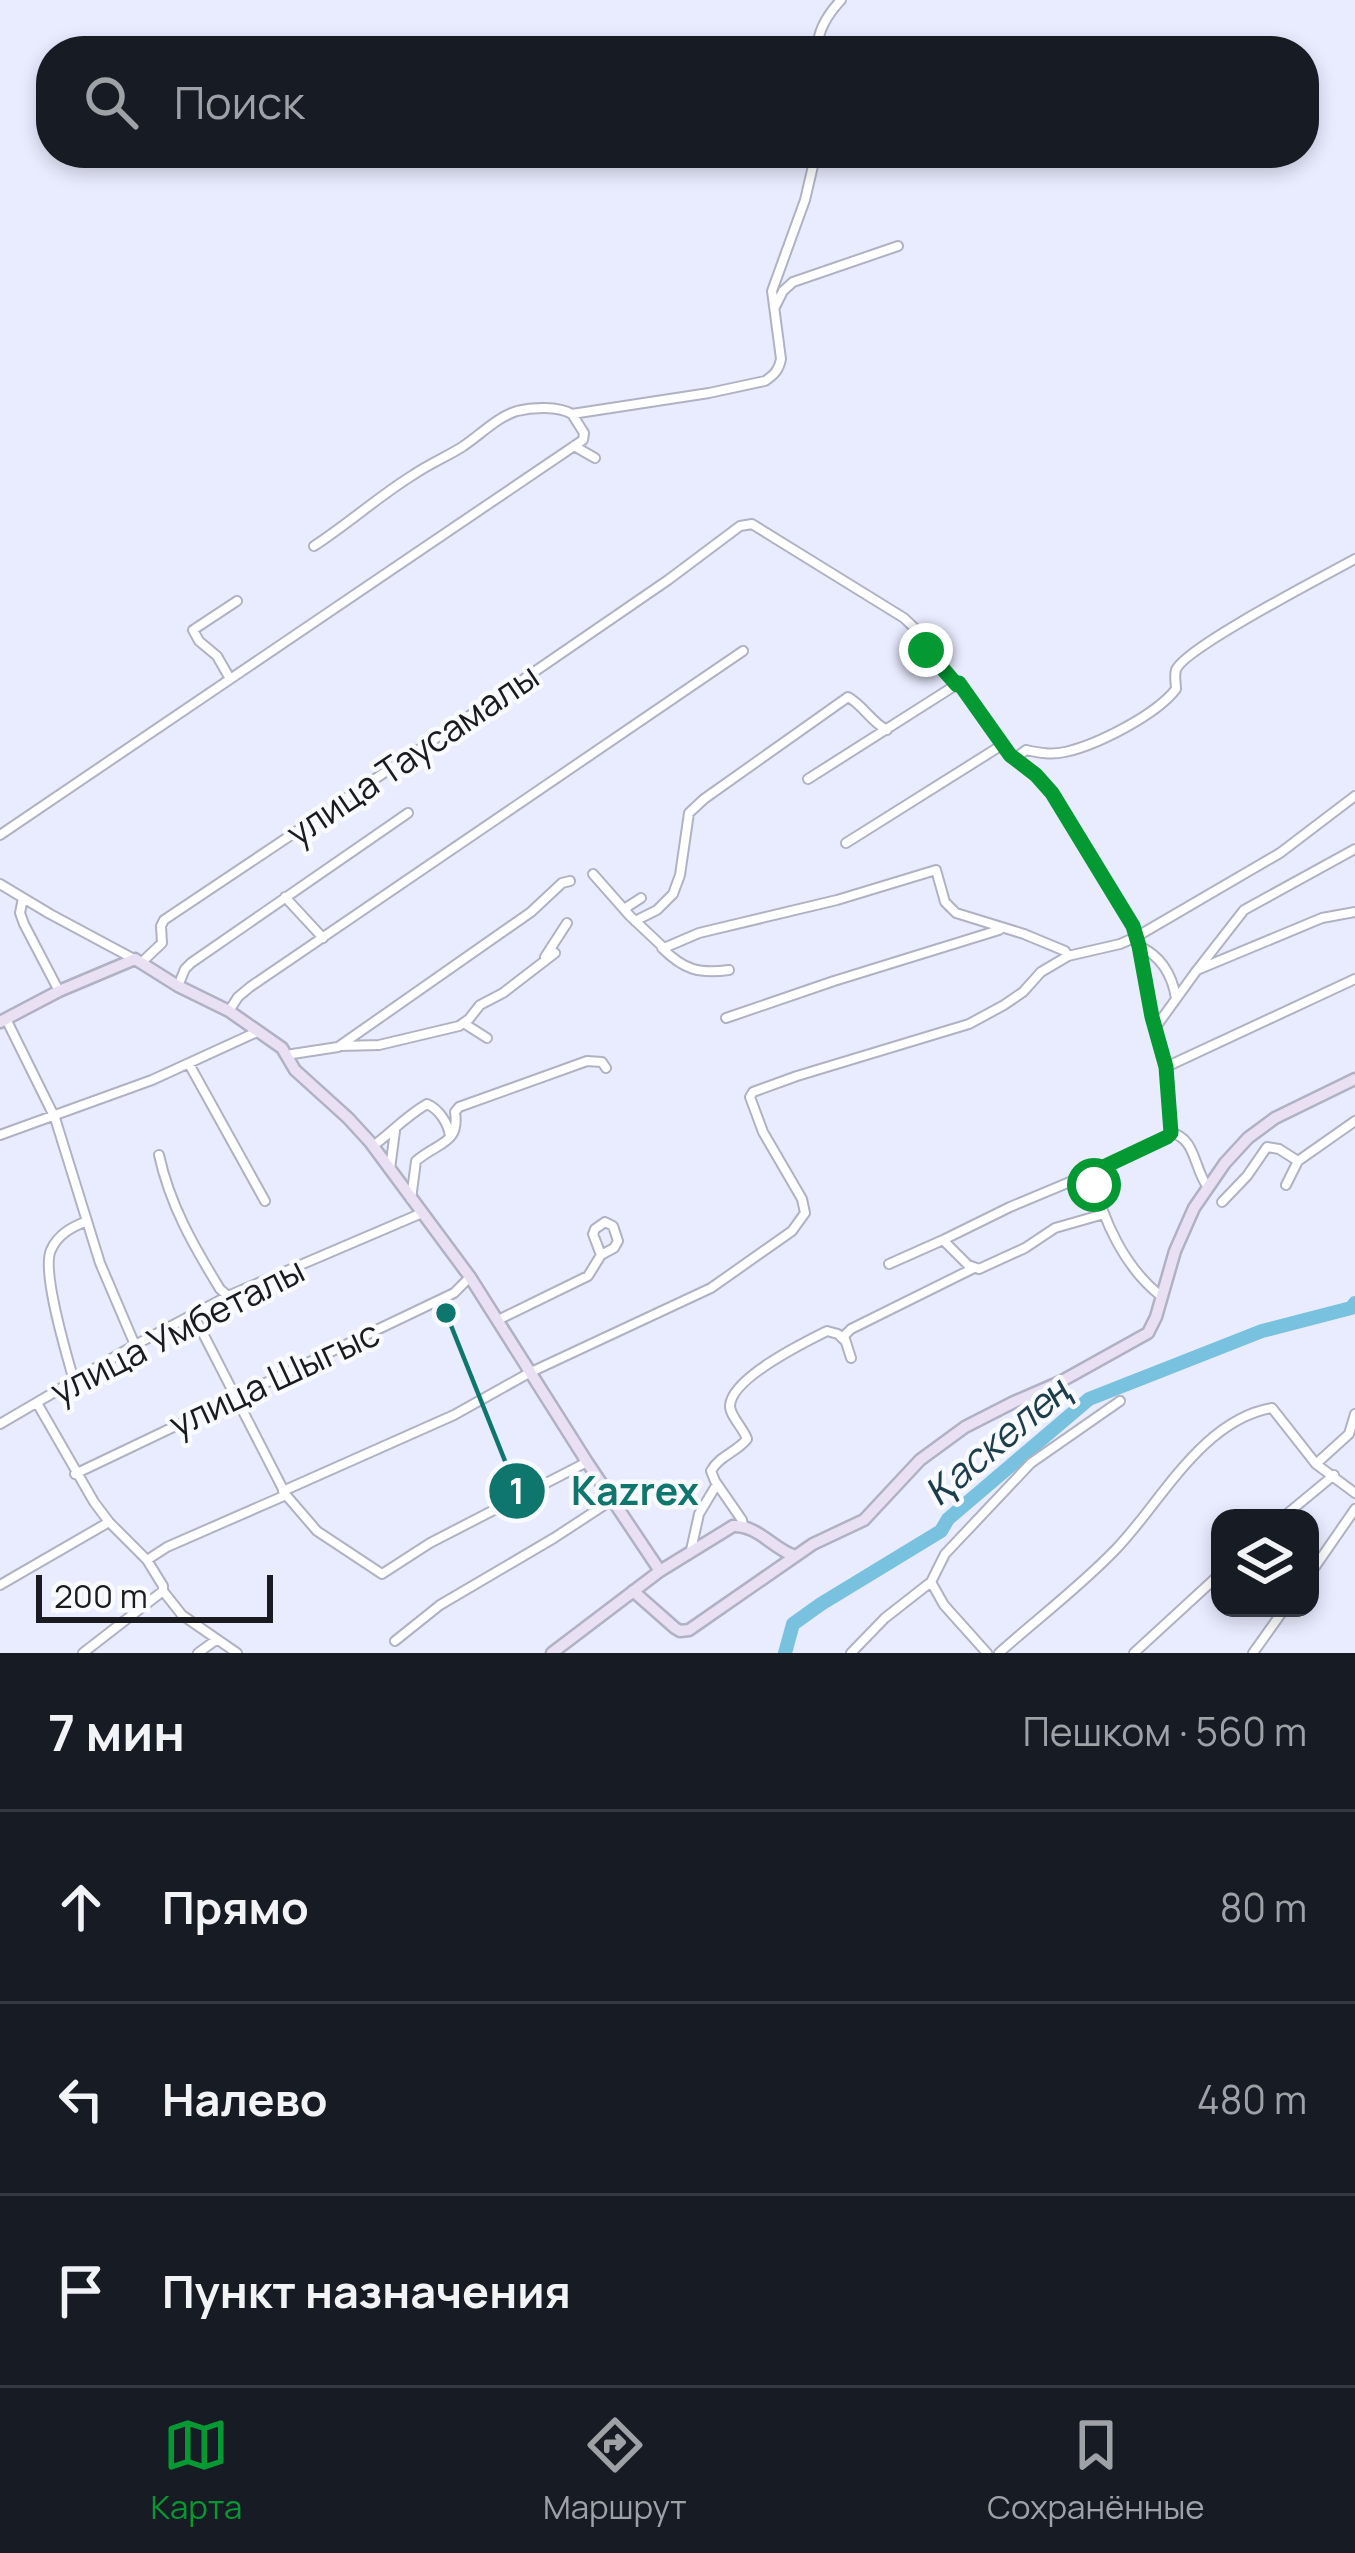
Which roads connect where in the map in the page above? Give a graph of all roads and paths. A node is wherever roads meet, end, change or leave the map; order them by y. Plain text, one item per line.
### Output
1 (841, 0) edge
2 (820, 36) edge
3 (813, 168) edge
4 (898, 246) dead end
5 (775, 308) junction
6 (572, 414) junction
7 (574, 446) junction
8 (595, 458) dead end
9 (314, 546) dead end
10 (1355, 560) edge
11 (237, 601) dead end
12 (743, 651) dead end
13 (229, 677) junction
14 (957, 685) junction
15 (887, 730) junction
16 (1002, 745) junction
17 (1014, 759) junction
18 (808, 779) dead end
19 (1355, 796) edge
20 (408, 813) dead end
21 (0, 835) edge
22 (846, 843) dead end
23 (1355, 849) edge
24 (593, 874) dead end
25 (570, 881) dead end
26 (0, 884) edge
27 (285, 897) junction
28 (23, 898) junction
29 (641, 898) dead end
30 (624, 909) junction
31 (1355, 912) edge
32 (635, 921) junction
33 (567, 923) dead end
34 (1003, 929) junction
35 (323, 938) junction
36 (1138, 941) junction
37 (661, 947) junction
38 (555, 953) dead end
39 (1068, 956) junction
40 (138, 961) junction
41 (542, 964) junction
42 (729, 970) dead end
43 (1196, 971) junction
44 (1355, 979) edge
45 (178, 986) junction
46 (58, 991) junction
47 (1176, 999) junction
48 (229, 1011) junction
49 (726, 1018) dead end
50 (3, 1020) edge
51 (469, 1023) junction
52 (1154, 1028) junction
53 (258, 1031) junction
54 (487, 1038) dead end
55 (338, 1047) junction
56 (285, 1055) junction
57 (189, 1064) junction
58 (1166, 1067) junction
59 (606, 1068) dead end
60 (1355, 1080) edge
61 (55, 1118) junction
62 (1355, 1121) edge
63 (395, 1129) junction
64 (1171, 1133) junction
65 (0, 1136) edge
66 (450, 1138) junction
67 (373, 1146) junction
68 (158, 1155) dead end
69 (1298, 1161) junction
70 (390, 1170) junction
71 (1097, 1170) junction
72 (1286, 1185) dead end
73 (1207, 1186) junction
74 (411, 1200) junction
75 (265, 1201) dead end
76 (1222, 1202) dead end
77 (422, 1213) junction
78 (1104, 1214) junction
79 (87, 1221) junction
80 (943, 1240) junction
81 (602, 1255) dead end
82 (889, 1264) dead end
83 (974, 1268) junction
84 (470, 1277) junction
85 (228, 1296) junction
86 (1161, 1296) junction
87 (193, 1314) junction
88 (498, 1320) junction
89 (844, 1340) junction
90 (135, 1345) junction
91 (851, 1358) dead end
92 (530, 1373) junction
93 (74, 1381) junction
94 (236, 1396) junction
95 (1120, 1401) dead end
96 (37, 1403) junction
97 (1355, 1414) edge
98 (0, 1422) edge
99 (1352, 1434) edge
100 (587, 1462) junction
101 (1316, 1464) junction
102 (75, 1474) junction
103 (1334, 1475) junction
104 (717, 1484) junction
105 (285, 1493) junction
106 (1355, 1493) edge
107 (612, 1500) junction
108 (1293, 1509) edge
109 (1355, 1509) edge
110 (109, 1522) junction
111 (743, 1526) junction
112 (691, 1550) junction
113 (795, 1556) junction
114 (147, 1560) junction
115 (1319, 1561) edge
116 (660, 1571) junction
117 (932, 1582) junction
118 (1211, 1582) edge
119 (0, 1585) edge
120 (633, 1591) junction
121 (163, 1592) junction
122 (1279, 1617) edge
123 (217, 1639) junction
124 (395, 1641) dead end
125 (83, 1653) edge
126 (198, 1653) edge
127 (237, 1653) edge
128 (553, 1653) edge
129 (850, 1653) edge
130 (987, 1653) edge
131 (999, 1653) edge
132 (1134, 1653) edge
133 (1253, 1653) edge

1 - 2 street
3 - 5 street
4 - 5 street
5 - 6 street
6 - 7 street
6 - 9 street
7 - 8 street
7 - 13 street
10 - 17 street
11 - 13 street
12 - 35 street
13 - 21 street
14 - 15 street
14 - 16 street
14 - 40 street, улица Таусамалы
15 - 18 street
15 - 32 street
16 - 17 street
16 - 22 street
17 - 36 street
19 - 36 street
20 - 27 street
23 - 43 street
24 - 30 street
25 - 55 street
26 - 28 street
27 - 35 street
27 - 45 street
28 - 40 street
28 - 46 street
29 - 30 street
30 - 32 street
31 - 43 street
32 - 37 street
33 - 41 street
34 - 37 street
34 - 39 street
34 - 49 street
35 - 48 street
36 - 39 street
36 - 47 street
36 - 52 street
37 - 42 street
38 - 41 street
39 - 92 street
40 - 45 street
40 - 46 street
41 - 51 street
43 - 47 street
44 - 58 street
45 - 48 street
46 - 50 street
47 - 52 street
48 - 53 street
50 - 61 street
51 - 54 street
51 - 55 street
52 - 58 street
53 - 56 street
53 - 57 street
55 - 56 street
56 - 67 street
57 - 61 street
57 - 75 street
58 - 64 street
59 - 66 street
60 - 73 street
61 - 65 street
61 - 79 street
62 - 69 street
63 - 66 street
63 - 67 street
63 - 70 street
64 - 71 street
64 - 73 street
66 - 74 street
67 - 70 street
68 - 85 street
69 - 72 street
69 - 76 street
70 - 74 street
71 - 78 street
71 - 80 street
73 - 86 street
74 - 77 street
77 - 84 street
77 - 85 street, улица Умбеталы
78 - 83 street
78 - 86 street
79 - 90 street
79 - 93 street
80 - 82 street
80 - 83 street
81 - 88 street
83 - 89 street
84 - 88 street
84 - 94 street, улица Шыгыс
85 - 87 street, улица Умбеталы
86 - 113 street
87 - 90 street, улица Умбеталы
87 - 94 street
88 - 92 street
89 - 91 street
89 - 104 street
90 - 93 street, улица Умбеталы
92 - 100 street
92 - 105 street
93 - 96 street, улица Умбеталы
94 - 102 street, улица Шыгыс
94 - 105 street
95 - 117 street
96 - 98 street, улица Умбеталы
96 - 102 street
97 - 99 street
99 - 101 street
100 - 105 street
100 - 107 street
101 - 103 street
101 - 131 street
102 - 110 street
103 - 106 street
103 - 108 street
104 - 111 street
104 - 112 street
105 - 114 street
107 - 116 street
107 - 124 street
109 - 115 street
110 - 114 street
110 - 119 street
111 - 112 street
111 - 113 street
112 - 116 street
113 - 120 street
114 - 121 street
116 - 120 street
117 - 129 street
117 - 130 street
118 - 132 street
120 - 128 street
121 - 123 street
121 - 125 street
122 - 133 street
123 - 126 street
123 - 127 street

